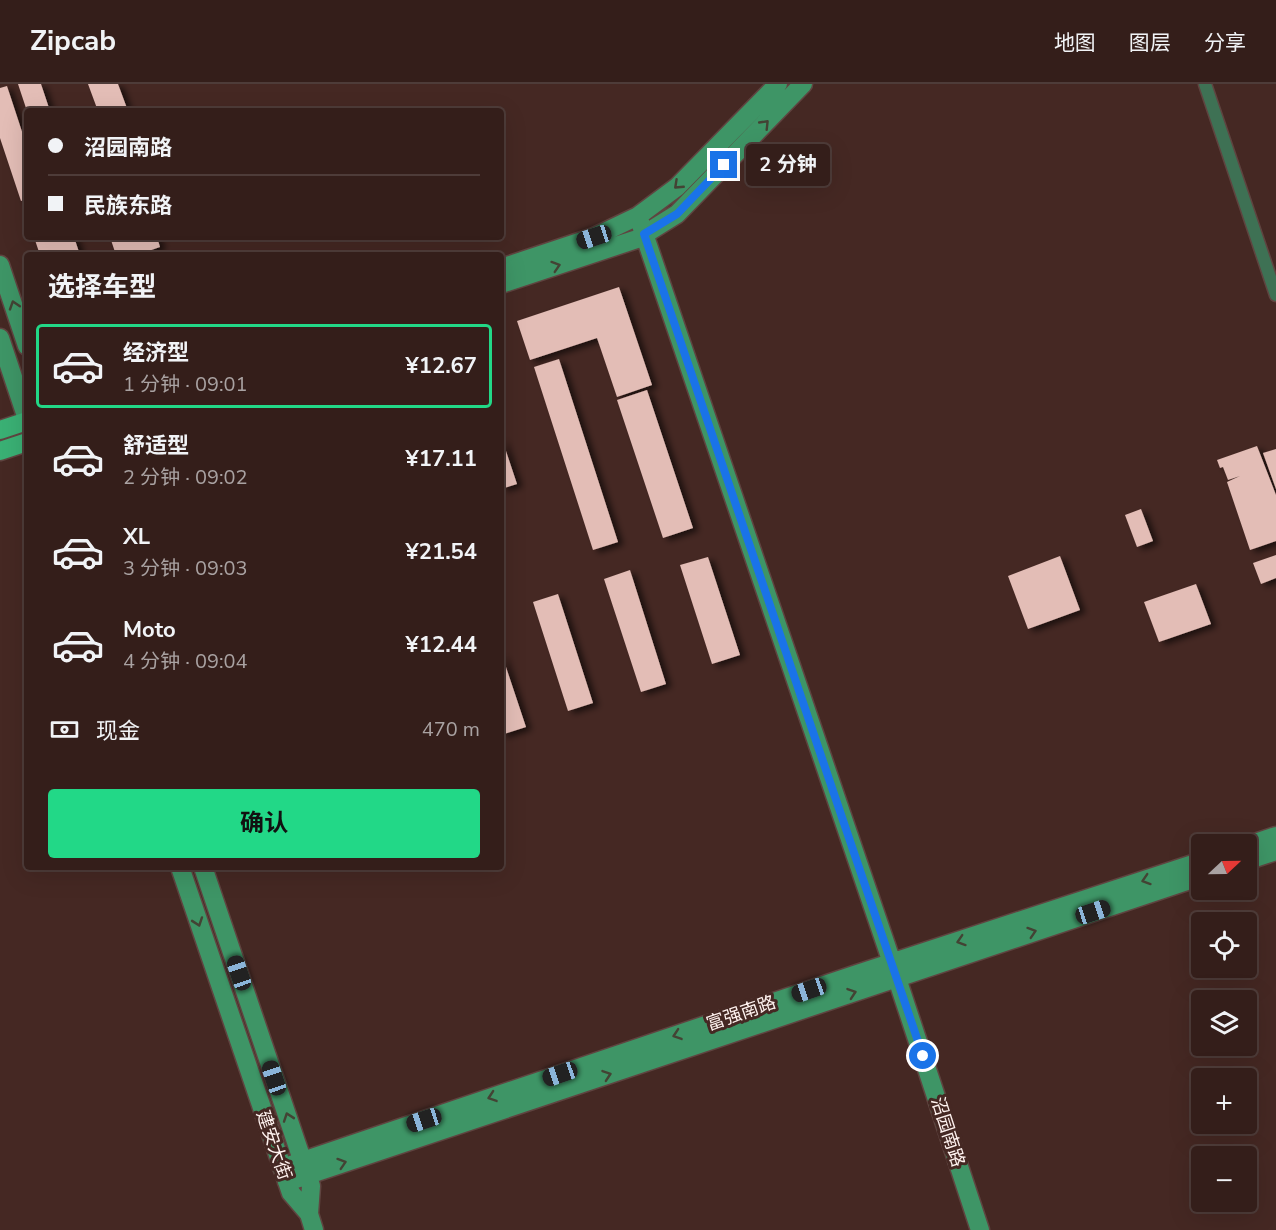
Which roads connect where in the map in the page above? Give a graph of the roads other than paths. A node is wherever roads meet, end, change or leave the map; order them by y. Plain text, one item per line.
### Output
1 (778, 84) edge
2 (803, 84) edge
3 (1205, 84) edge
4 (638, 216) junction
5 (644, 234) junction
6 (0, 265) edge
7 (504, 267) edge
8 (504, 284) edge
9 (1276, 295) edge
10 (24, 337) edge
11 (0, 338) edge
12 (24, 411) edge
13 (24, 421) edge
14 (0, 430) edge
15 (24, 443) edge
16 (0, 451) edge
17 (1276, 837) edge
18 (1257, 843) edge
19 (1276, 851) edge
20 (1257, 857) edge
21 (1191, 865) edge
22 (181, 870) edge
23 (204, 870) edge
24 (1191, 879) edge
25 (895, 971) junction
26 (305, 1168) junction
27 (284, 1175) junction
28 (311, 1222) edge
29 (980, 1230) edge

1 -> 4 main road
5 -> 2 main road
3 - 9 street
4 - 5 main road, 沼园南路
4 - 7 main road
8 -> 5 main road
5 - 25 main road, 沼园南路
10 -> 6 main road
11 - 12 main road
13 - 14 main road
15 - 16 main road
17 - 18 main road
19 - 20 main road
21 -> 25 main road, 富强南路
22 -> 27 main road, 建安大街
26 -> 23 main road, 建安大街
25 -> 24 main road, 富强南路
25 - 26 main road, 富强南路
25 - 29 main road, 沼园南路
26 - 27 main road, 富强南路
26 - 28 main road, 建安大街
27 - 28 main road, 建安大街

